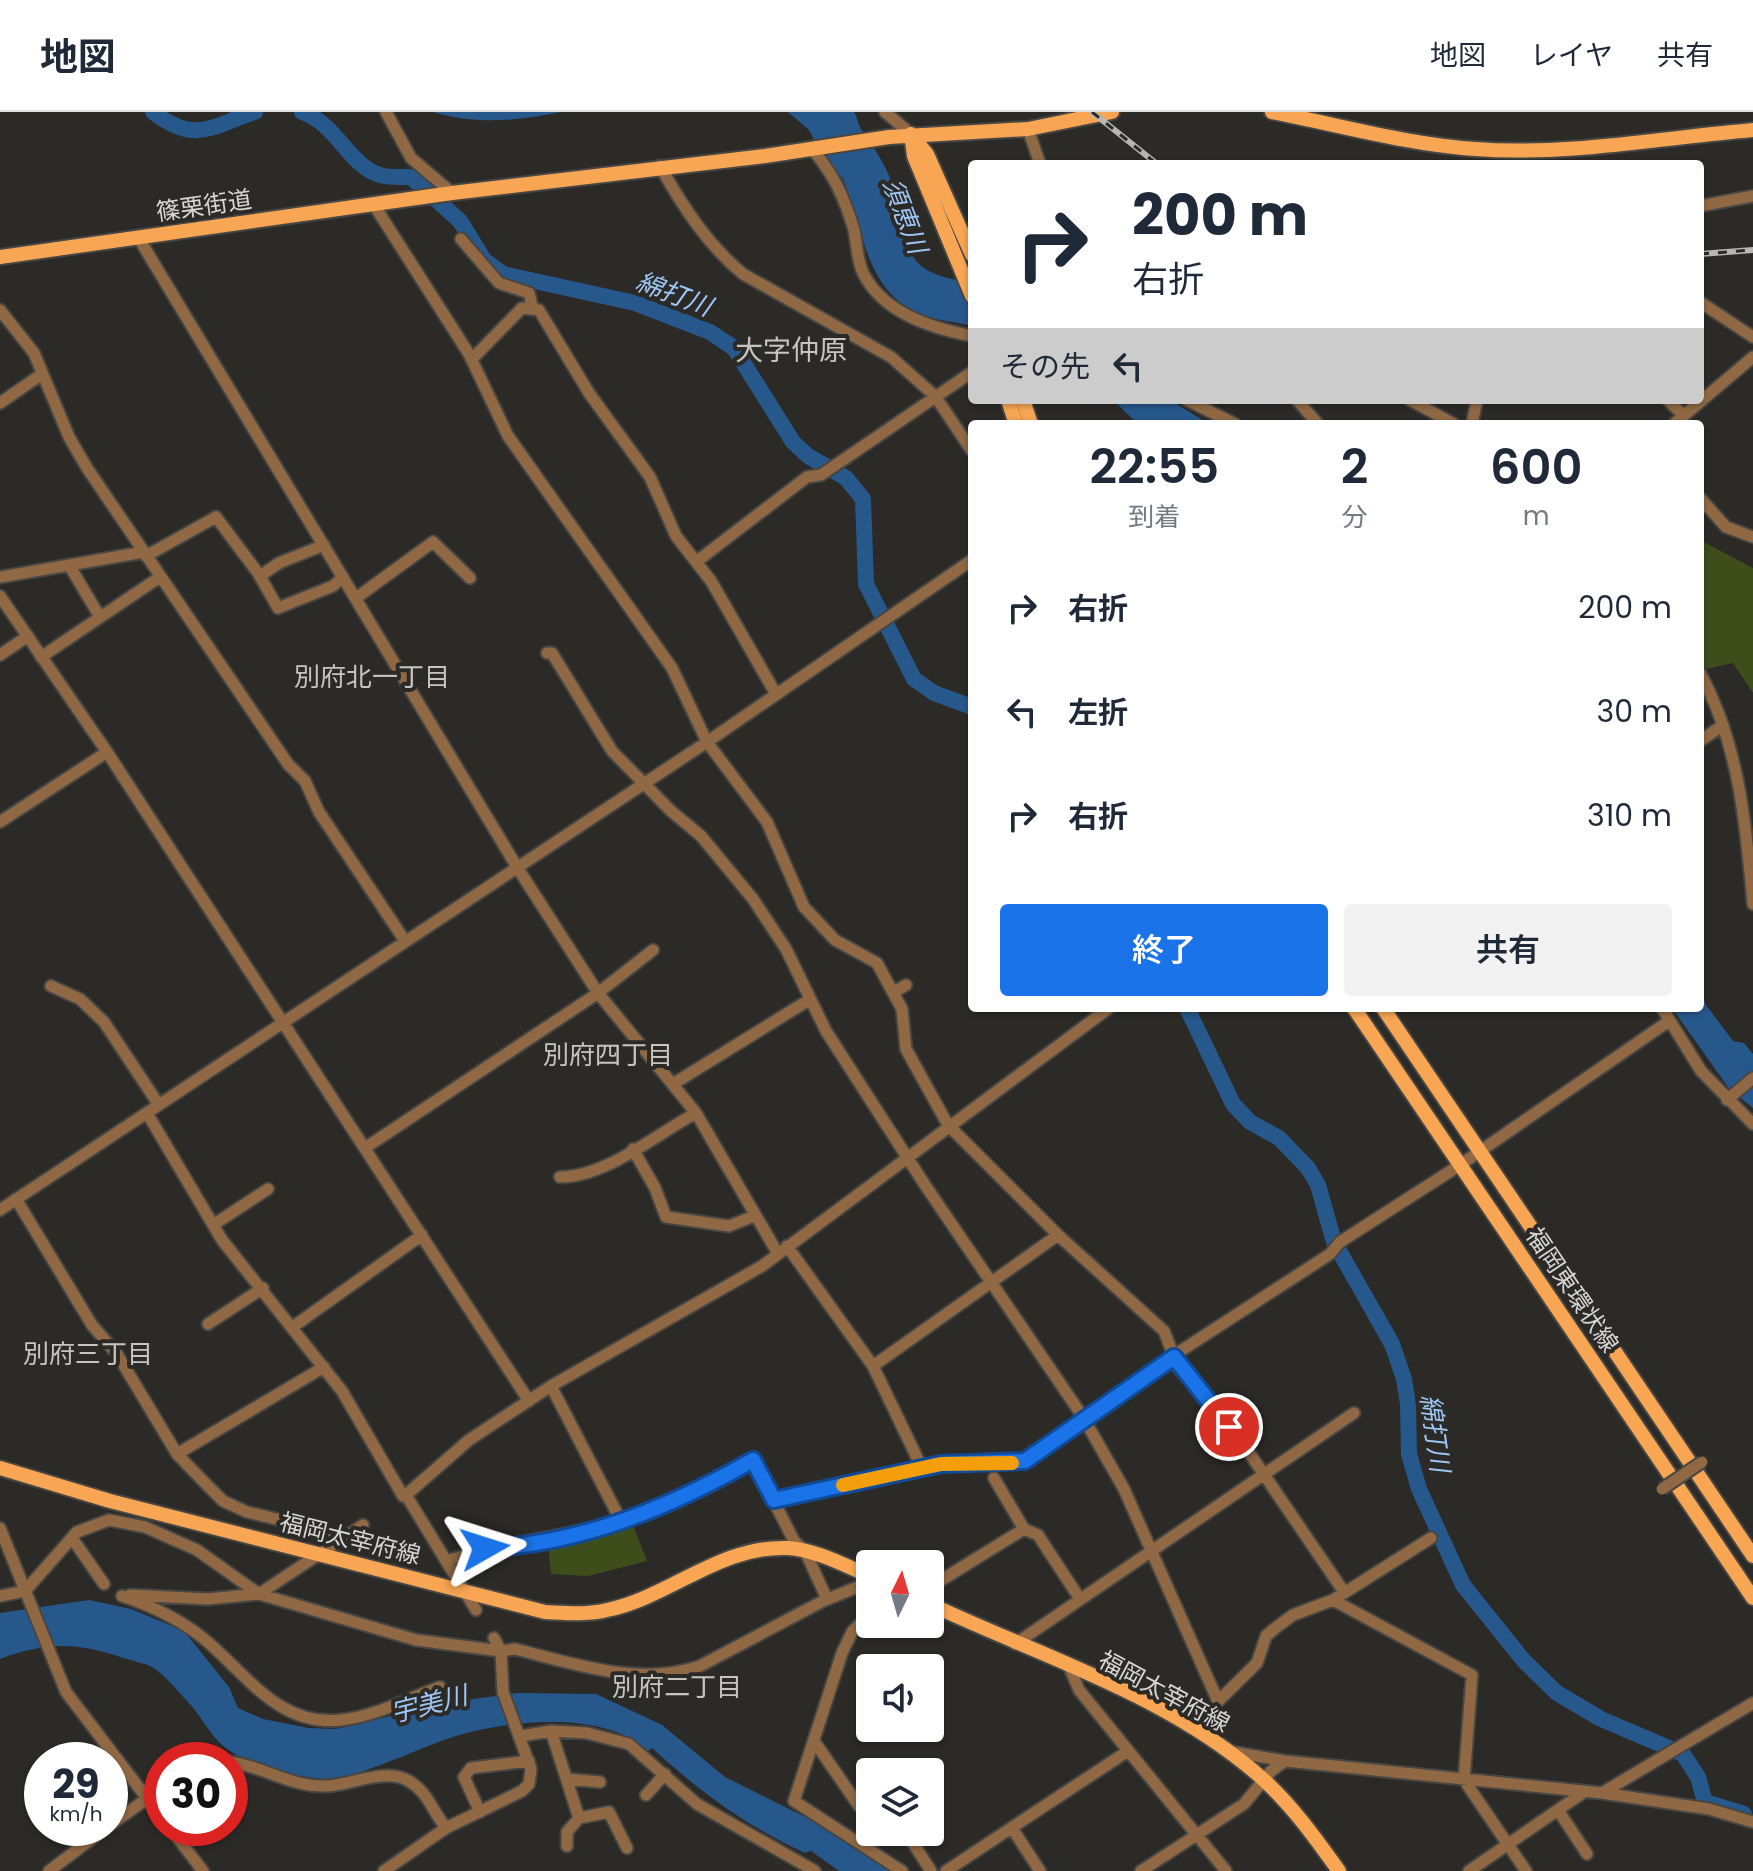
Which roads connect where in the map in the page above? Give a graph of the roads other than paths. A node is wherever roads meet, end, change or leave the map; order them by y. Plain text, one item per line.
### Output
1 (386, 112) edge
2 (885, 112) edge
3 (1112, 112) edge
4 (1272, 112) edge
5 (1028, 129) junction
6 (1753, 130) edge
7 (911, 134) junction
8 (817, 148) junction
9 (1039, 160) edge
10 (660, 166) junction
11 (452, 193) junction
12 (1753, 196) edge
13 (374, 205) junction
14 (1704, 205) edge
15 (138, 237) junction
16 (461, 239) dead end
17 (0, 257) edge
18 (965, 257) edge
19 (1704, 305) edge
20 (532, 306) junction
21 (0, 310) edge
22 (968, 335) edge
23 (1753, 337) edge
24 (1753, 357) edge
25 (472, 359) junction
26 (42, 374) junction
27 (968, 375) edge
28 (935, 396) junction
29 (1704, 398) edge
30 (0, 403) edge
31 (1195, 404) edge
32 (1300, 404) edge
33 (1415, 404) edge
34 (1697, 404) edge
35 (1433, 418) edge
36 (1679, 419) edge
37 (1227, 420) edge
38 (1314, 420) edge
39 (968, 445) edge
40 (1704, 502) edge
41 (1753, 537) edge
42 (324, 545) junction
43 (145, 554) junction
44 (696, 562) junction
45 (968, 563) edge
46 (69, 565) junction
47 (258, 573) junction
48 (0, 577) edge
49 (160, 577) junction
50 (343, 577) junction
51 (470, 578) dead end
52 (0, 596) edge
53 (356, 598) junction
54 (100, 617) junction
55 (28, 636) junction
56 (547, 653) dead end
57 (0, 655) edge
58 (41, 657) junction
59 (1704, 682) edge
60 (776, 694) junction
61 (1723, 725) junction
62 (1704, 738) edge
63 (707, 742) junction
64 (107, 752) junction
65 (645, 782) junction
66 (1753, 782) edge
67 (1740, 792) junction
68 (0, 822) edge
69 (517, 867) junction
70 (1753, 904) edge
71 (405, 941) junction
72 (653, 950) dead end
73 (906, 985) dead end
74 (51, 986) dead end
75 (894, 992) junction
76 (598, 993) junction
77 (809, 1000) junction
78 (1103, 1012) edge
79 (1357, 1012) edge
80 (1386, 1012) edge
81 (1664, 1012) edge
82 (1669, 1021) junction
83 (284, 1022) junction
84 (1753, 1078) edge
85 (673, 1084) junction
86 (1730, 1099) junction
87 (159, 1105) junction
88 (147, 1113) junction
89 (696, 1113) junction
90 (1753, 1124) edge
91 (948, 1125) junction
92 (365, 1148) junction
93 (633, 1149) junction
94 (1479, 1152) junction
95 (908, 1157) junction
96 (1460, 1165) junction
97 (560, 1177) dead end
98 (268, 1189) dead end
99 (16, 1199) junction
100 (0, 1210) edge
101 (754, 1216) junction
102 (213, 1225) junction
103 (422, 1235) junction
104 (1058, 1235) junction
105 (782, 1249) junction
106 (991, 1281) junction
107 (263, 1288) junction
108 (208, 1324) dead end
109 (294, 1326) junction
110 (1174, 1357) junction
111 (873, 1366) junction
112 (324, 1367) junction
113 (551, 1386) junction
114 (529, 1401) junction
115 (1354, 1413) dead end
116 (1083, 1417) junction
117 (177, 1454) junction
118 (1702, 1462) dead end
119 (0, 1468) edge
120 (922, 1468) junction
121 (1263, 1474) junction
122 (994, 1478) dead end
123 (1662, 1489) dead end
124 (406, 1495) junction
125 (774, 1500) junction
126 (621, 1521) junction
127 (363, 1525) dead end
128 (0, 1528) edge
129 (1024, 1529) junction
130 (347, 1536) junction
131 (72, 1538) junction
132 (1431, 1538) dead end
133 (805, 1551) junction
134 (1151, 1553) junction
135 (323, 1554) junction
136 (1753, 1556) edge
137 (447, 1561) junction
138 (856, 1571) edge
139 (944, 1578) edge
140 (104, 1584) dead end
141 (856, 1588) edge
142 (465, 1592) junction
143 (1344, 1592) junction
144 (259, 1594) junction
145 (26, 1595) junction
146 (0, 1596) edge
147 (1753, 1598) edge
148 (827, 1599) junction
149 (1080, 1599) junction
150 (1333, 1600) junction
151 (476, 1610) dead end
152 (944, 1611) edge
153 (856, 1628) edge
154 (494, 1638) dead end
155 (1015, 1644) junction
156 (501, 1651) junction
157 (1069, 1666) junction
158 (440, 1687) dead end
159 (1217, 1699) junction
160 (1753, 1703) edge
161 (1191, 1728) junction
162 (551, 1731) junction
163 (520, 1733) junction
164 (814, 1741) junction
165 (1225, 1749) junction
166 (1128, 1751) junction
167 (529, 1761) junction
168 (1285, 1761) junction
169 (248, 1768) edge
170 (665, 1774) junction
171 (567, 1779) junction
172 (1263, 1780) junction
173 (1464, 1780) junction
174 (600, 1782) dead end
175 (1584, 1792) junction
176 (1602, 1793) junction
177 (144, 1795) edge
178 (646, 1795) dead end
179 (856, 1802) edge
180 (1558, 1810) junction
181 (480, 1812) junction
182 (579, 1818) junction
183 (1753, 1822) edge
184 (446, 1828) junction
185 (1012, 1828) junction
186 (1198, 1837) junction
187 (1508, 1845) junction
188 (82, 1846) edge
189 (184, 1846) edge
190 (567, 1846) dead end
191 (915, 1846) edge
192 (627, 1848) dead end
193 (1587, 1854) dead end
194 (49, 1871) edge
195 (203, 1871) edge
196 (384, 1871) edge
197 (815, 1871) edge
198 (902, 1871) edge
199 (931, 1871) edge
200 (946, 1871) edge
201 (1040, 1871) edge
202 (1141, 1871) edge
203 (1226, 1871) edge
204 (1339, 1871) edge
205 (1469, 1871) edge
206 (1526, 1871) edge

1 - 11 street
2 - 7 street
3 - 5 main road
4 - 6 main road
5 - 7 main road
5 - 9 street
7 - 8 main road
7 - 18 main road
8 - 10 main road
8 - 22 street
10 - 11 main road
10 - 28 street
11 - 13 main road, 篠栗街道
12 - 14 street
13 - 15 main road, 篠栗街道
13 - 25 street
15 - 17 main road, 篠栗街道
15 - 42 street
16 - 20 street
19 - 23 street
20 - 25 street
20 - 44 street
21 - 26 street
24 - 29 street
25 - 63 street
26 - 30 street
26 - 43 street
27 - 28 street
28 - 39 street
28 - 44 street
31 - 37 street
32 - 38 street
33 - 35 street
34 - 36 street
40 - 41 street
42 - 47 street
42 - 50 street
43 - 46 street
43 - 47 street
43 - 49 street
44 - 60 street
45 - 60 street
46 - 48 street
46 - 54 street
47 - 50 street
49 - 54 street
49 - 71 street
50 - 53 street
51 - 53 street
52 - 55 street
53 - 69 street
54 - 58 street
55 - 57 street
55 - 58 street
56 - 65 street
58 - 64 street
59 - 61 street
60 - 63 street
61 - 62 street
61 - 67 street
63 - 65 street
63 - 75 street
64 - 68 street
64 - 83 street
65 - 69 street
65 - 77 street
66 - 67 street
67 - 70 street
69 - 71 street
69 - 76 street
71 - 83 street
72 - 76 street
73 - 75 street
74 - 87 street
75 - 91 street
76 - 85 street
76 - 92 street
77 - 85 street
77 - 95 street
78 - 91 street
79 - 96 main road, 福岡東環状線
80 - 94 main road, 福岡東環状線
81 - 82 street
82 - 86 street
82 - 94 street
83 - 87 street
83 - 92 street
84 - 86 street
85 - 89 street
86 - 90 street
87 - 88 street
88 - 99 street
88 - 102 street
89 - 93 street
89 - 101 street
91 - 95 street
91 - 104 street
92 - 103 street
93 - 97 street
93 - 101 street
94 - 96 street
94 - 136 main road, 福岡東環状線
95 - 105 street
95 - 106 street
96 - 110 street
96 - 147 main road, 福岡東環状線
98 - 102 street
99 - 100 street
99 - 117 street
101 - 105 street
102 - 107 street
103 - 109 street
103 - 114 street
104 - 106 street
104 - 110 street
105 - 111 street
105 - 113 street
106 - 111 street
106 - 116 street
107 - 108 street
107 - 109 street
109 - 112 street
110 - 116 street
110 - 121 street
111 - 120 street
112 - 117 street
112 - 124 street
113 - 114 street
113 - 126 street
114 - 124 street
115 - 121 street
116 - 120 street
116 - 134 street
117 - 130 street
118 - 123 street, bridge
119 - 135 main road, 福岡太宰府線
120 - 125 street
121 - 134 street
121 - 143 street
122 - 129 street
124 - 137 street
125 - 126 street
125 - 133 street
126 - 137 street
127 - 130 street
128 - 145 street
129 - 139 street
129 - 149 street
130 - 135 street
131 - 140 street
131 - 144 street
131 - 145 street
132 - 143 street
133 - 138 main road, 福岡太宰府線
133 - 142 main road, 福岡太宰府線
133 - 148 street
134 - 149 street
134 - 159 street
135 - 142 main road, 福岡太宰府線
135 - 144 street
137 - 142 street
141 - 148 street
142 - 151 street
143 - 150 street
144 - 156 street
144 - 158 street
145 - 146 street
145 - 177 street
148 - 156 street
149 - 155 street
150 - 159 street
150 - 173 street
152 - 155 main road, 福岡太宰府線
153 - 164 street
154 - 156 street
155 - 157 main road, 福岡太宰府線
156 - 163 street
157 - 161 main road, 福岡太宰府線
157 - 166 street
159 - 161 street
160 - 176 street
161 - 165 main road, 福岡太宰府線
162 - 163 street
162 - 170 street
162 - 171 street
163 - 167 street
164 - 179 street
164 - 198 street
165 - 168 street
165 - 172 main road, 福岡太宰府線
166 - 185 street
166 - 186 street
167 - 181 street
167 - 181 street
168 - 172 street
168 - 173 street
169 - 184 street
170 - 178 street
170 - 197 street
171 - 174 street
171 - 182 street
172 - 186 street
172 - 204 main road, 福岡太宰府線
173 - 175 street
173 - 187 street
175 - 176 street
175 - 180 street
176 - 183 street
180 - 187 street
180 - 193 street
181 - 184 street
182 - 190 street
182 - 192 street
184 - 196 street
185 - 200 street
185 - 201 street
186 - 202 street
186 - 203 street
187 - 205 street
187 - 206 street
188 - 194 street
189 - 195 street
191 - 199 street

